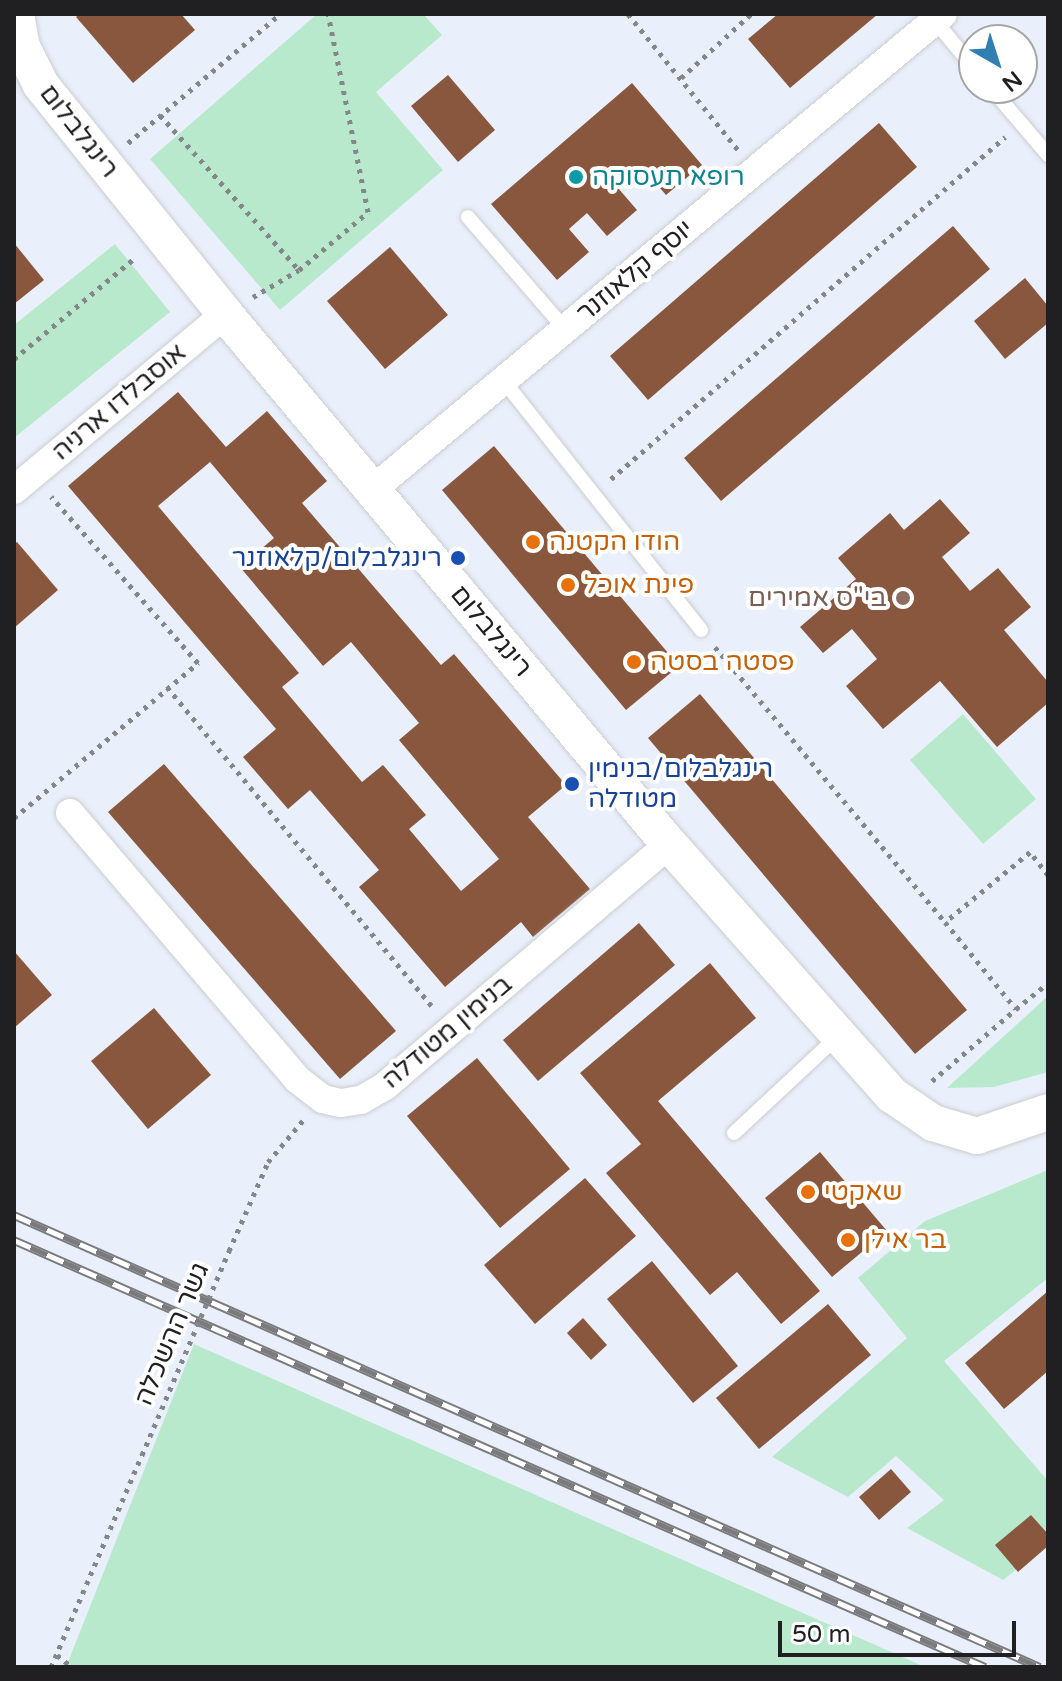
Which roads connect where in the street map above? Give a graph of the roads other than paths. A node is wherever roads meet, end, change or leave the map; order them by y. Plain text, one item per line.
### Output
1 (16, 14) edge
2 (939, 18) edge
3 (958, 45) edge
4 (1005, 104) edge
5 (1048, 155) edge
6 (468, 217) dead end
7 (225, 314) junction
8 (565, 329) junction
9 (503, 380) junction
10 (23, 482) edge
11 (372, 490) junction
12 (701, 630) road end
13 (70, 813) dead end
14 (669, 844) junction
15 (839, 1035) junction
16 (1048, 1112) edge
17 (734, 1133) dead end

1 - 7 street, רינגלבלום
2 - 3 lane
2 - 8 street, יוסף קלאוזנר
4 - 5 lane
6 - 8 lane
7 - 10 street, אוסבלדו ארניה
7 - 11 street, רינגלבלום
8 - 9 street, יוסף קלאוזנר
9 - 11 street, יוסף קלאוזנר
9 - 12 lane
11 - 14 street, רינגלבלום
13 - 14 street, בנימין מטודלה
14 - 15 street, רינגלבלום
15 - 16 street, רינגלבלום
15 - 17 lane

